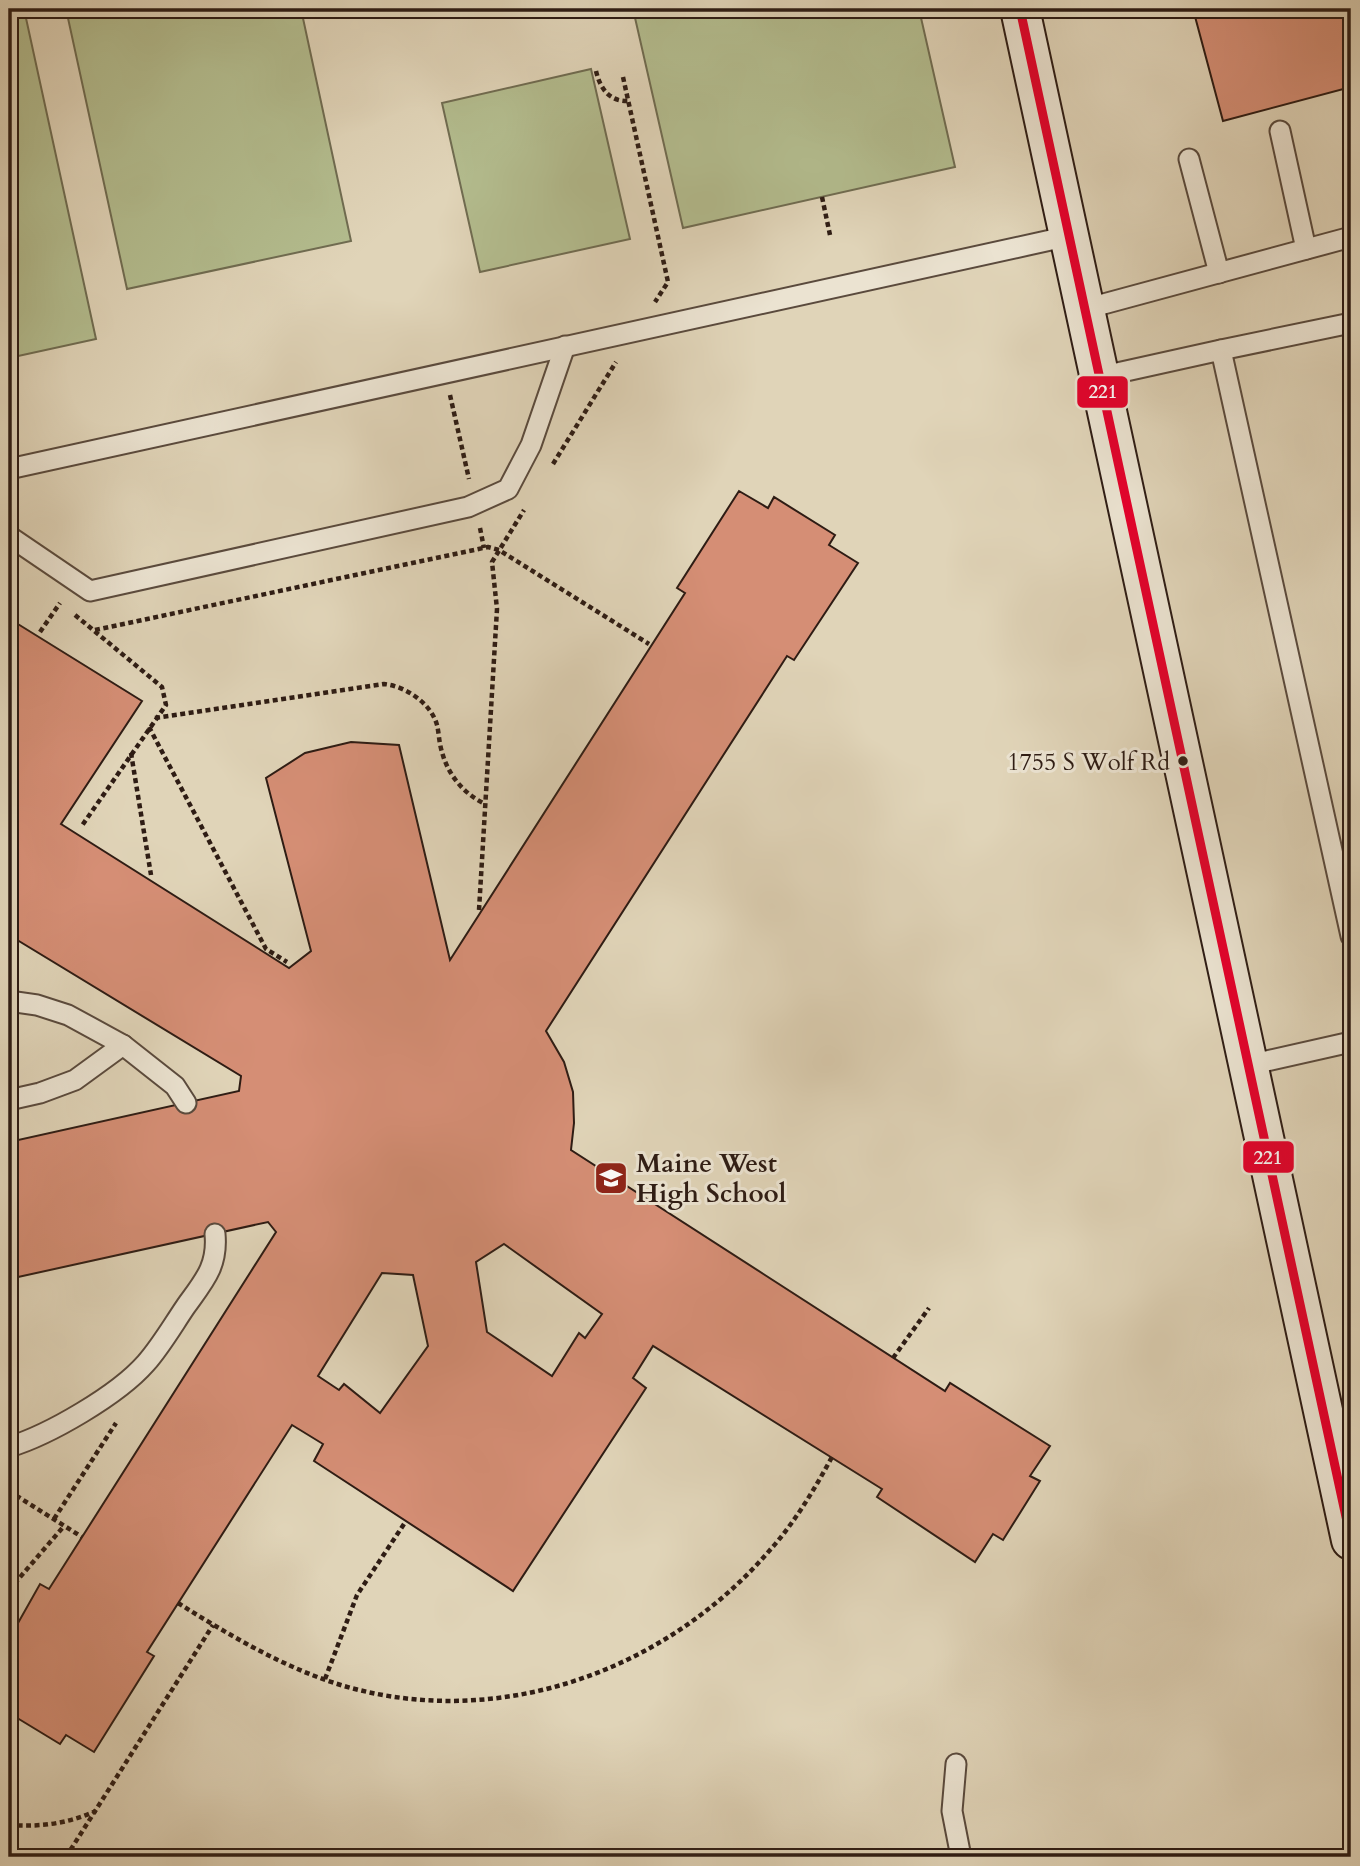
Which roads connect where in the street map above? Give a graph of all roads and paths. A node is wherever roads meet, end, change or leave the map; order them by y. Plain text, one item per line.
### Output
1 (1020, 9) edge
2 (596, 71) dead end
3 (623, 77) dead end
4 (629, 101) junction
5 (1280, 131) dead end
6 (1189, 159) dead end
7 (822, 197) dead end
8 (830, 235) dead end
9 (1069, 236) junction
10 (1351, 237) edge
11 (1306, 249) junction
12 (1219, 273) junction
13 (653, 304) dead end
14 (1084, 309) junction
15 (1351, 323) edge
16 (565, 346) junction
17 (1221, 350) junction
18 (621, 355) dead end
19 (1099, 377) junction
20 (449, 392) dead end
21 (9, 469) edge
22 (549, 470) dead end
23 (470, 487) dead end
24 (528, 504) dead end
25 (9, 537) edge
26 (499, 550) junction
27 (50, 595) dead end
28 (61, 603) junction
29 (94, 630) junction
30 (40, 632) dead end
31 (649, 644) dead end
32 (155, 718) junction
33 (149, 727) junction
34 (131, 753) junction
35 (485, 804) junction
36 (81, 827) dead end
37 (151, 875) dead end
38 (479, 910) dead end
39 (1351, 936) edge
40 (287, 962) dead end
41 (9, 1001) edge
42 (1351, 1042) edge
43 (123, 1045) junction
44 (1249, 1065) junction
45 (9, 1100) edge
46 (186, 1103) dead end
47 (215, 1234) dead end
48 (929, 1308) dead end
49 (893, 1358) dead end
50 (120, 1416) dead end
51 (1341, 1442) edge
52 (9, 1447) edge
53 (832, 1457) dead end
54 (9, 1491) edge
55 (54, 1519) junction
56 (406, 1521) dead end
57 (64, 1526) junction
58 (82, 1537) dead end
59 (1351, 1539) edge
60 (9, 1590) edge
61 (178, 1603) dead end
62 (213, 1625) junction
63 (325, 1679) junction
64 (956, 1764) dead end
65 (96, 1811) junction
66 (9, 1825) edge
67 (66, 1857) edge
68 (961, 1857) edge

1 - 9 main road
2 - 4 path
3 - 4 path
4 - 13 path
5 - 11 lane
6 - 12 lane
7 - 8 path
9 - 14 main road
9 - 16 lane
10 - 11 lane
11 - 12 lane
12 - 14 lane
14 - 19 main road
15 - 17 lane
16 - 21 lane
16 - 25 lane
17 - 19 lane
17 - 39 lane
18 - 22 path
19 - 44 main road
20 - 23 path
24 - 26 path
26 - 29 path
26 - 31 path
26 - 35 path
27 - 28 path
28 - 29 path
28 - 30 path
29 - 32 path
32 - 33 path
32 - 35 path
33 - 34 path
33 - 40 path
34 - 36 path
34 - 37 path
35 - 38 path
41 - 43 lane
42 - 44 lane
43 - 45 lane
43 - 46 lane
44 - 51 main road
47 - 52 lane
48 - 49 path
50 - 55 path
51 - 59 main road
53 - 63 path
54 - 55 path
55 - 57 path
56 - 63 path
57 - 58 path
57 - 60 path
61 - 62 path
62 - 63 path
62 - 65 path
64 - 68 lane
65 - 66 path
65 - 67 path

